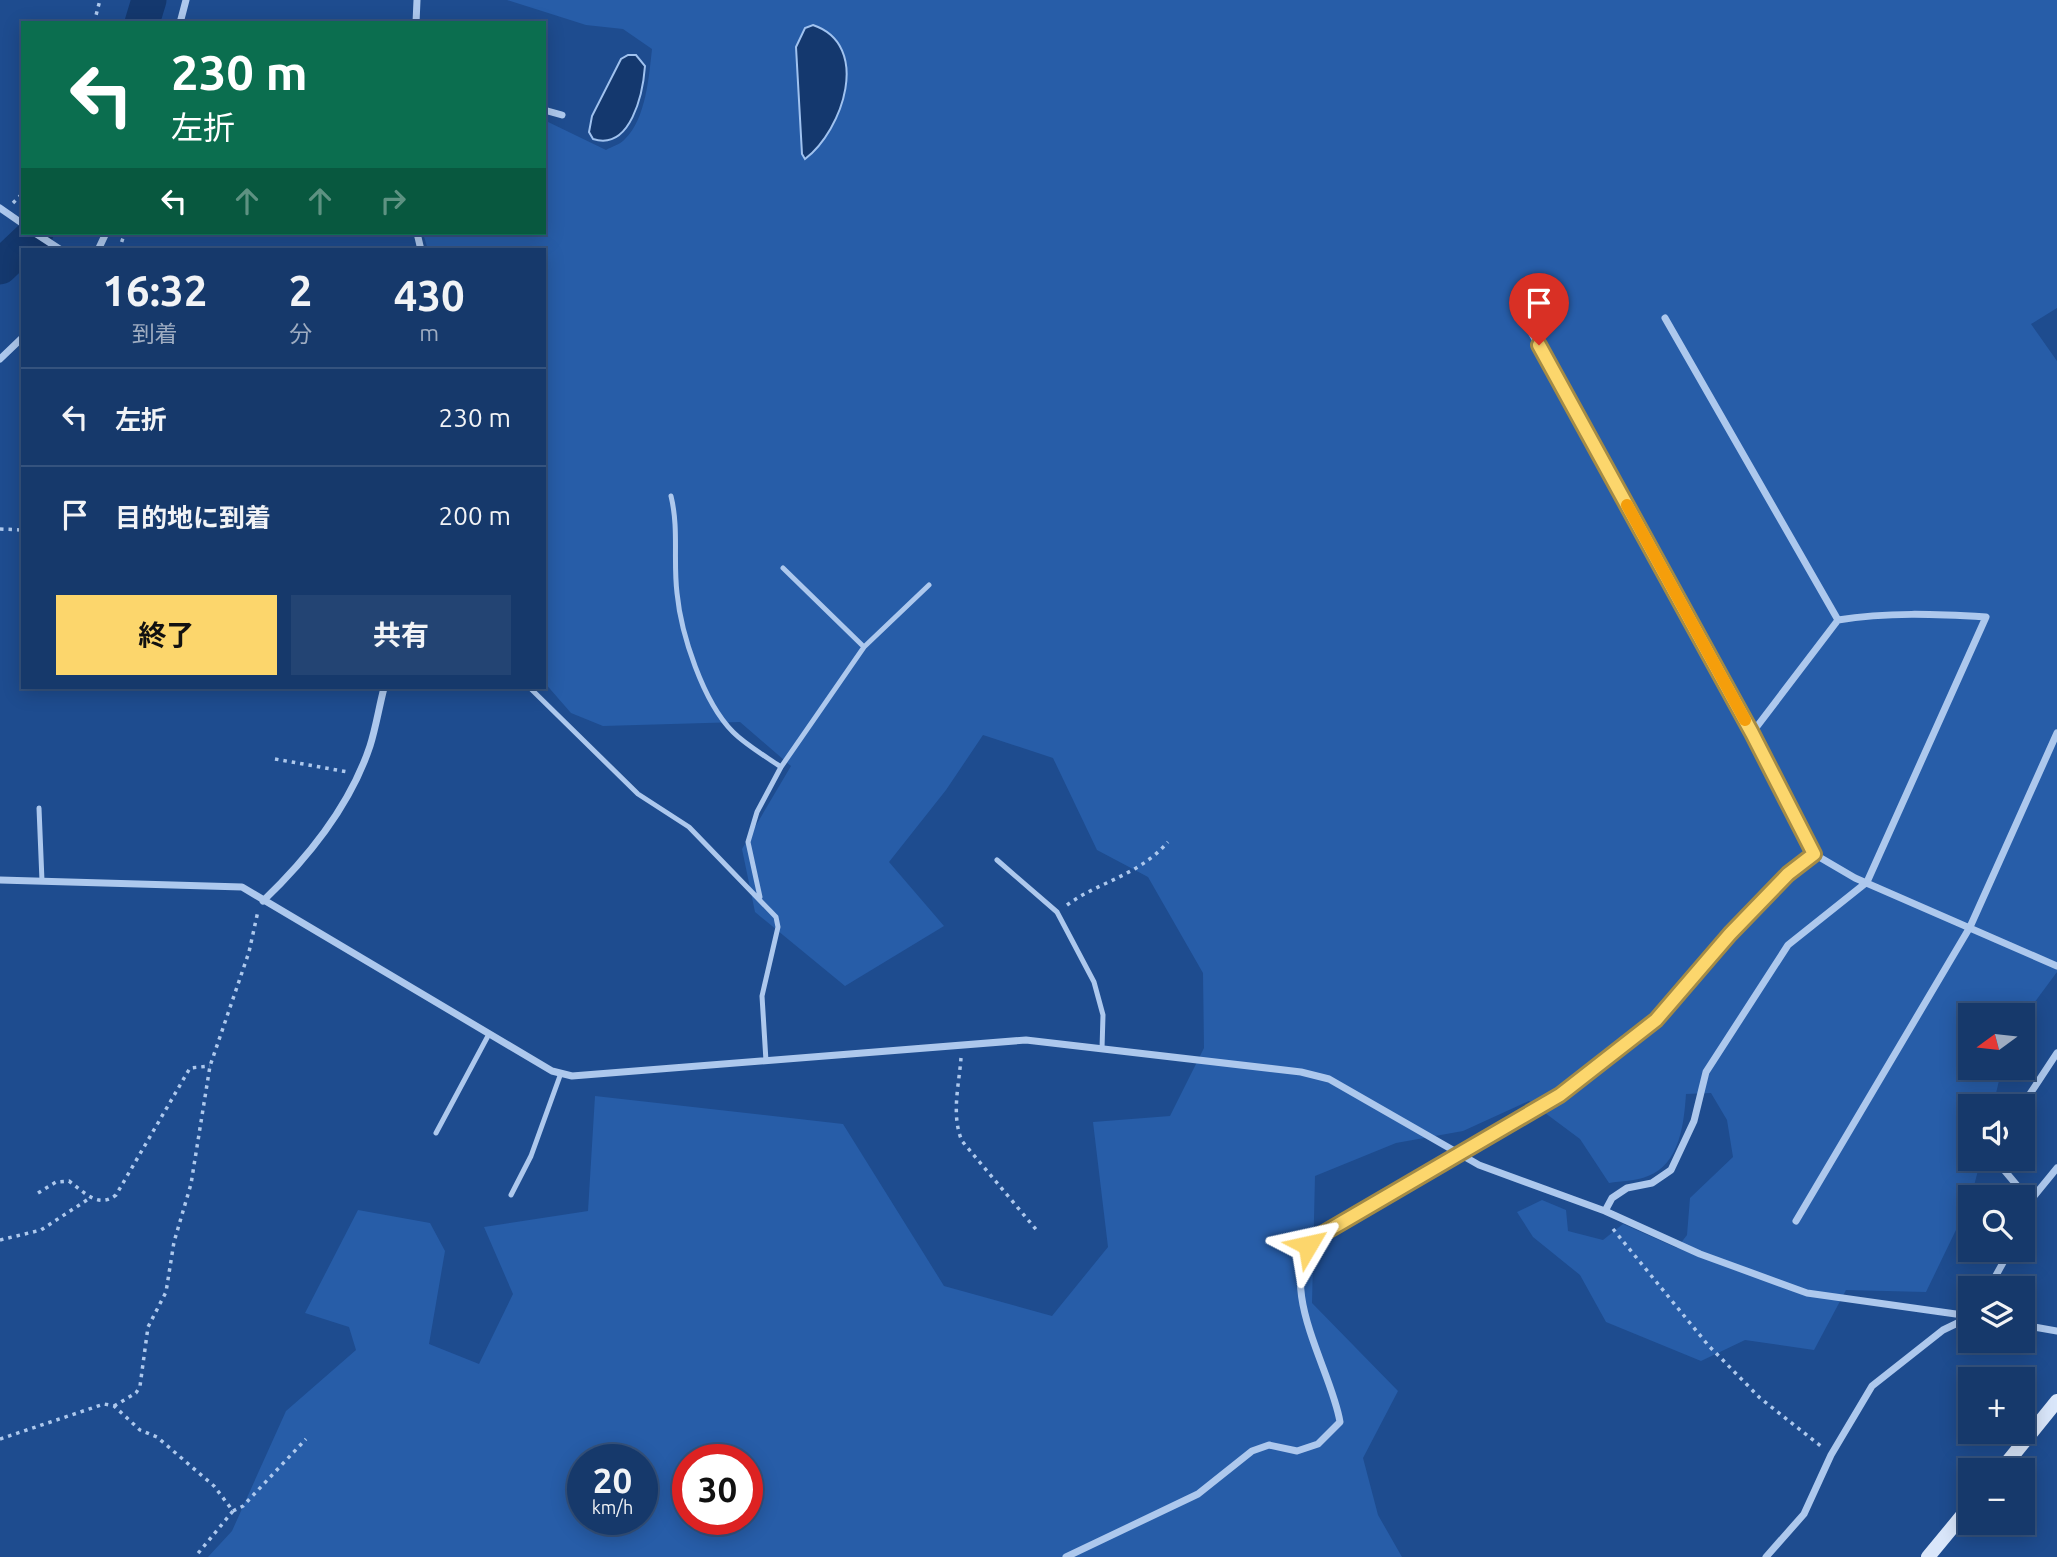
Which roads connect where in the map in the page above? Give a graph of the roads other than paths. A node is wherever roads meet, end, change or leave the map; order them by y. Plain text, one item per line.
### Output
1 (186, 0) edge
2 (417, 0) edge
3 (181, 21) edge
4 (416, 21) edge
5 (546, 111) edge
6 (562, 116) dead end
7 (0, 208) edge
8 (20, 222) edge
9 (38, 235) edge
10 (58, 248) edge
11 (1665, 318) dead end
12 (1525, 321) dead end
13 (21, 339) edge
14 (0, 359) edge
15 (671, 496) dead end
16 (783, 568) dead end
17 (929, 585) dead end
18 (1838, 620) junction
19 (864, 647) junction
20 (384, 689) edge
21 (531, 689) edge
22 (1752, 733) junction
23 (2057, 733) edge
24 (781, 767) junction
25 (38, 808) dead end
26 (1814, 854) junction
27 (997, 860) dead end
28 (0, 880) edge
29 (42, 881) junction
30 (1867, 882) junction
31 (760, 898) junction
32 (263, 901) junction
33 (1970, 928) junction
34 (2057, 966) edge
35 (489, 1034) junction
36 (1102, 1049) junction
37 (2057, 1052) edge
38 (766, 1061) junction
39 (561, 1073) junction
40 (2030, 1094) edge
41 (436, 1133) dead end
42 (1460, 1154) junction
43 (2057, 1168) edge
44 (2005, 1171) edge
45 (2017, 1185) edge
46 (511, 1195) dead end
47 (2035, 1195) edge
48 (1605, 1211) junction
49 (1796, 1221) dead end
50 (1958, 1315) edge
51 (1958, 1323) edge
52 (2035, 1327) edge
53 (2057, 1331) edge
54 (2057, 1401) edge
55 (2011, 1458) edge
56 (1958, 1521) edge
57 (1066, 1557) edge
58 (1766, 1557) edge
59 (1928, 1557) edge

1 - 3 street
2 - 4 street
5 - 6 street
7 - 8 street
9 - 10 street
11 - 18 street
12 - 22 street
13 - 14 street
15 - 24 lane
16 - 19 lane
17 - 19 lane
18 - 22 street
18 - 30 street
19 - 24 lane
20 - 32 street
21 - 31 lane
22 - 26 street
23 - 33 street
24 - 31 lane
25 - 29 lane
26 - 30 street
26 - 42 street
27 - 36 lane
28 - 29 street
29 - 32 street
30 - 33 street
30 - 48 street
31 - 38 lane
32 - 35 street
33 - 34 street
33 - 49 street
35 - 39 street
35 - 41 lane
36 - 38 street
36 - 42 street
37 - 40 street
38 - 39 street
39 - 46 lane
42 - 48 street
42 - 57 street
43 - 47 street
44 - 45 street
48 - 50 street
51 - 58 street
52 - 53 street
54 - 55 street
56 - 59 street

